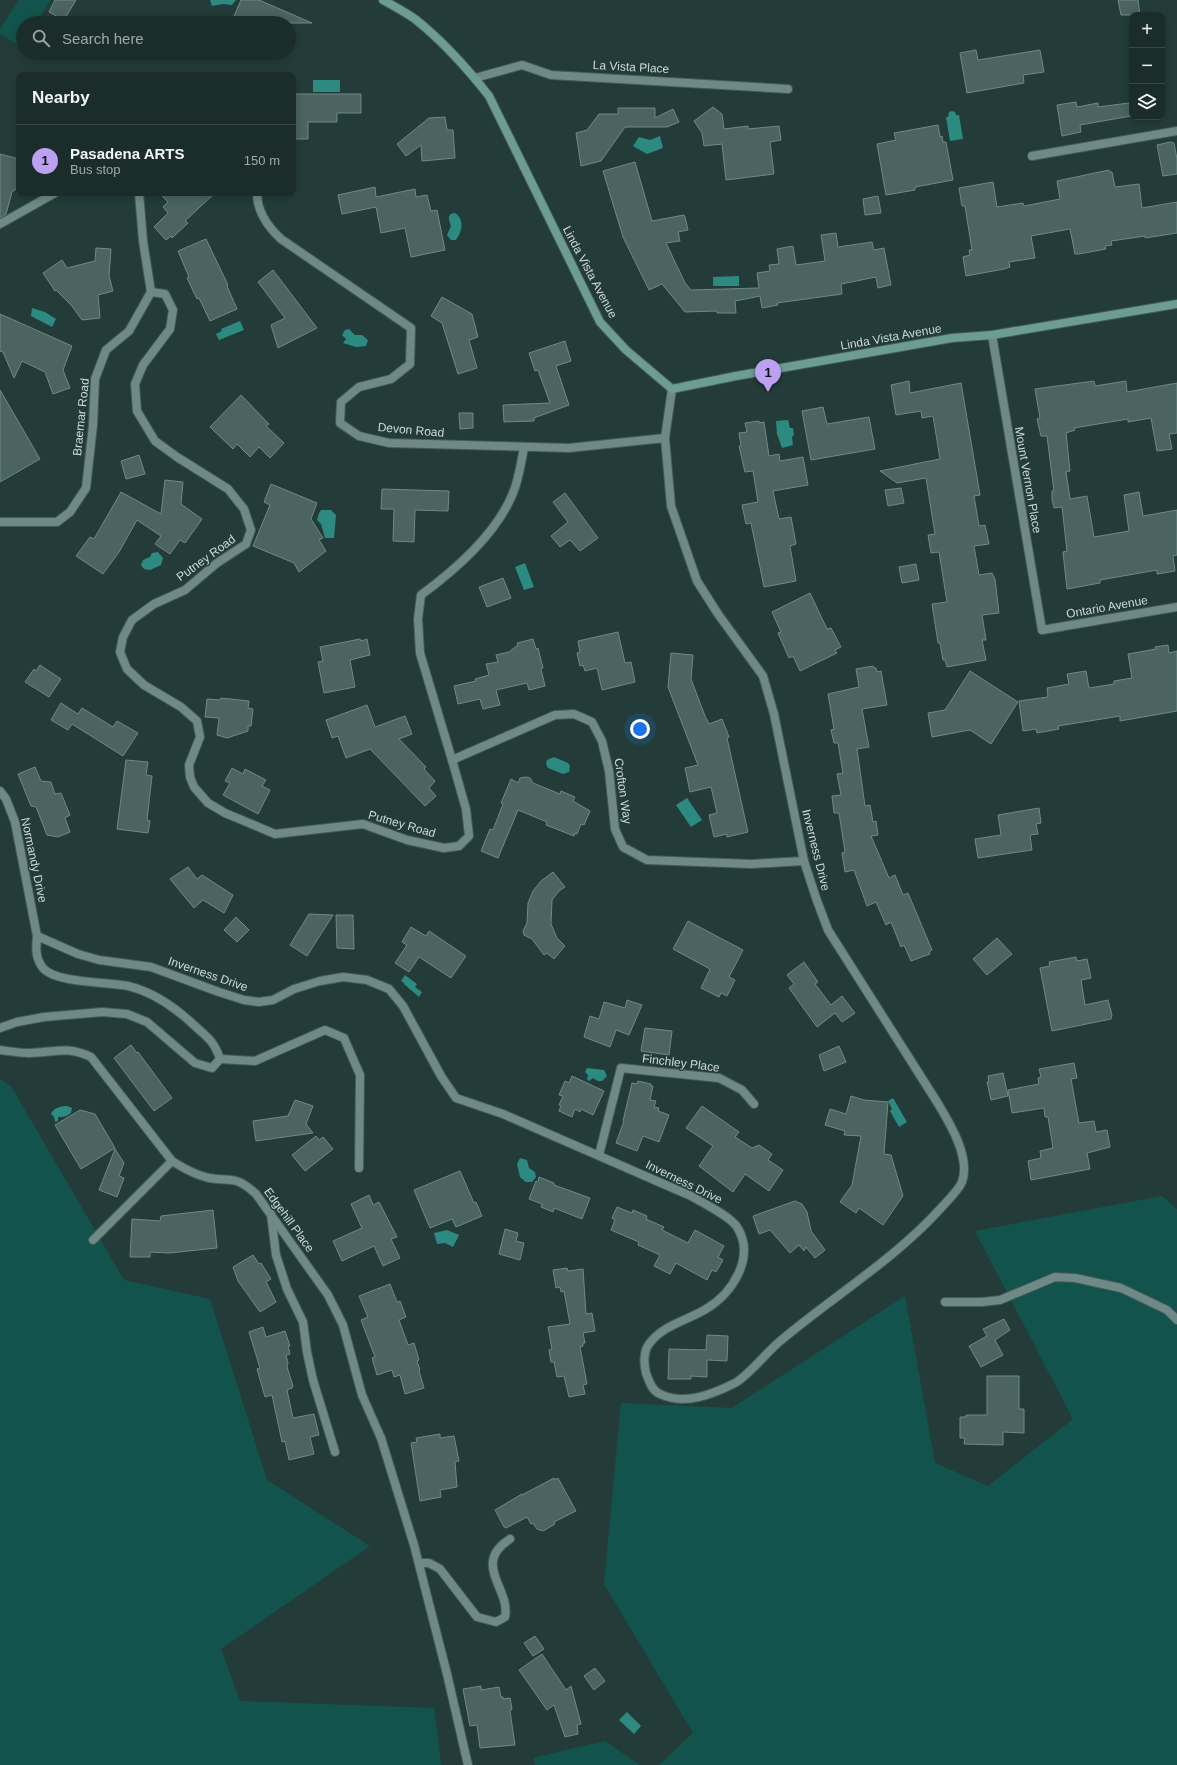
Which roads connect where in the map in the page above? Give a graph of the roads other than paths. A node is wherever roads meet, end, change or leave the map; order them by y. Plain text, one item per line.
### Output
1 (383, 0) edge
2 (475, 78) junction
3 (788, 88) dead end
4 (1177, 131) edge
5 (1032, 156) dead end
6 (50, 196) edge
7 (139, 196) edge
8 (258, 196) edge
9 (0, 224) edge
10 (151, 292) junction
11 (1177, 304) edge
12 (992, 335) junction
13 (672, 389) junction
14 (665, 438) junction
15 (524, 448) junction
16 (0, 522) edge
17 (1177, 607) edge
18 (1042, 630) joint
19 (452, 760) junction
20 (0, 791) edge
21 (804, 861) junction
22 (37, 936) junction
23 (0, 1028) edge
24 (0, 1050) edge
25 (220, 1059) junction
26 (754, 1104) dead end
27 (599, 1155) junction
28 (172, 1161) junction
29 (359, 1168) dead end
30 (270, 1214) junction
31 (93, 1240) dead end
32 (945, 1302) dead end
33 (1177, 1320) edge
34 (335, 1452) dead end
35 (510, 1539) dead end
36 (419, 1563) junction
37 (468, 1765) edge

1 - 2 main road, Linda Vista Avenue
2 - 3 street, La Vista Place
2 - 13 main road, Linda Vista Avenue
4 - 5 street
6 - 9 street
7 - 10 street
8 - 15 street, Devon Road
10 - 16 street, Braemar Road
10 - 19 street, Putney Road
11 - 12 main road, Linda Vista Avenue
12 - 13 main road, Linda Vista Avenue
12 - 18 street, Mount Vernon Place
13 - 14 street, Inverness Drive
14 - 15 street, Devon Road
14 - 21 street, Inverness Drive
15 - 19 street, Putney Road
17 - 18 street, Ontario Avenue
19 - 21 street, Crofton Way
20 - 22 street, Normandy Drive
21 - 27 street, Inverness Drive
22 - 25 street
22 - 27 street, Inverness Drive
23 - 25 street
24 - 28 street, Edgehill Place
25 - 29 street
26 - 27 street, Finchley Place
28 - 30 street, Edgehill Place
28 - 31 street
30 - 34 street
30 - 36 street, Edgehill Place
32 - 33 street
35 - 36 street
36 - 37 street, Edgehill Place

